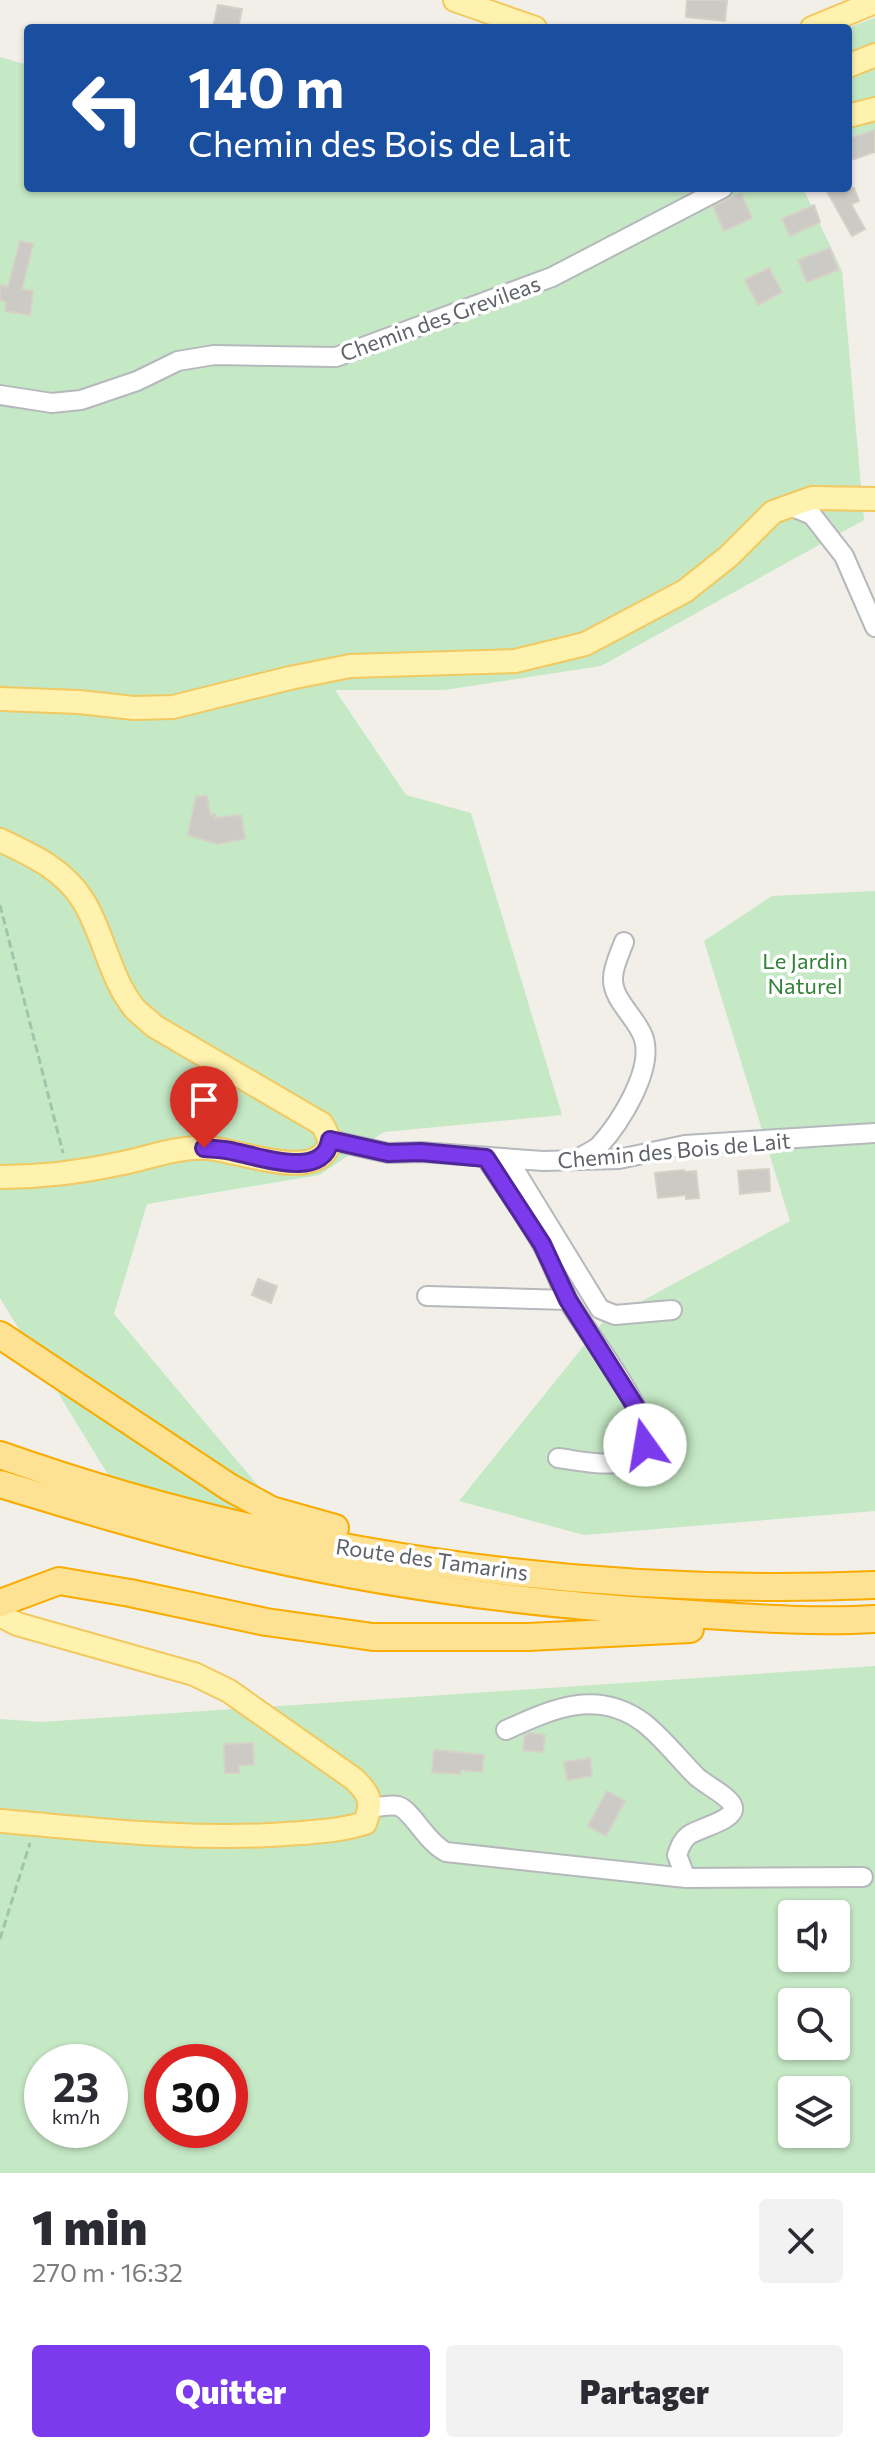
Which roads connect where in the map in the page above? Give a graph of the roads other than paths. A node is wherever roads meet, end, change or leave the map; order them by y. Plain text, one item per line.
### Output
1 (455, 0) edge
2 (875, 2) edge
3 (524, 24) edge
4 (822, 24) edge
5 (875, 55) edge
6 (852, 64) edge
7 (875, 109) edge
8 (852, 115) edge
9 (715, 192) edge
10 (0, 395) edge
11 (875, 499) edge
12 (790, 506) junction
13 (875, 627) edge
14 (0, 699) edge
15 (0, 840) edge
16 (624, 942) dead end
17 (875, 1133) edge
18 (330, 1140) junction
19 (486, 1158) junction
20 (508, 1159) junction
21 (575, 1160) junction
22 (0, 1177) edge
23 (427, 1296) dead end
24 (568, 1300) junction
25 (672, 1310) dead end
26 (0, 1335) edge
27 (1, 1456) edge
28 (558, 1458) dead end
29 (0, 1484) edge
30 (565, 1578) junction
31 (875, 1585) edge
32 (2, 1603) edge
33 (866, 1620) edge
34 (506, 1730) dead end
35 (371, 1808) junction
36 (0, 1821) edge
37 (863, 1877) dead end
38 (686, 1878) junction

1 - 3 main road
2 - 4 main road
5 - 6 main road
7 - 8 main road
9 - 10 street, Chemin des Grevileas
11 - 12 main road
12 - 13 street
12 - 14 main road
15 - 18 main road
16 - 21 street
17 - 21 street, Chemin des Bois de Lait
18 - 19 street, Chemin des Bois de Lait
18 - 22 main road
19 - 20 street, Chemin des Bois de Lait
19 - 24 street
20 - 21 street, Chemin des Bois de Lait
20 - 25 street
23 - 24 street
24 - 28 street
26 - 30 highway
27 - 30 highway, Route des Tamarins
29 - 33 highway, Route des Tamarins
30 - 31 highway, Route des Tamarins
32 - 33 highway
32 - 35 main road
34 - 38 street
35 - 36 main road
35 - 38 street
37 - 38 street

